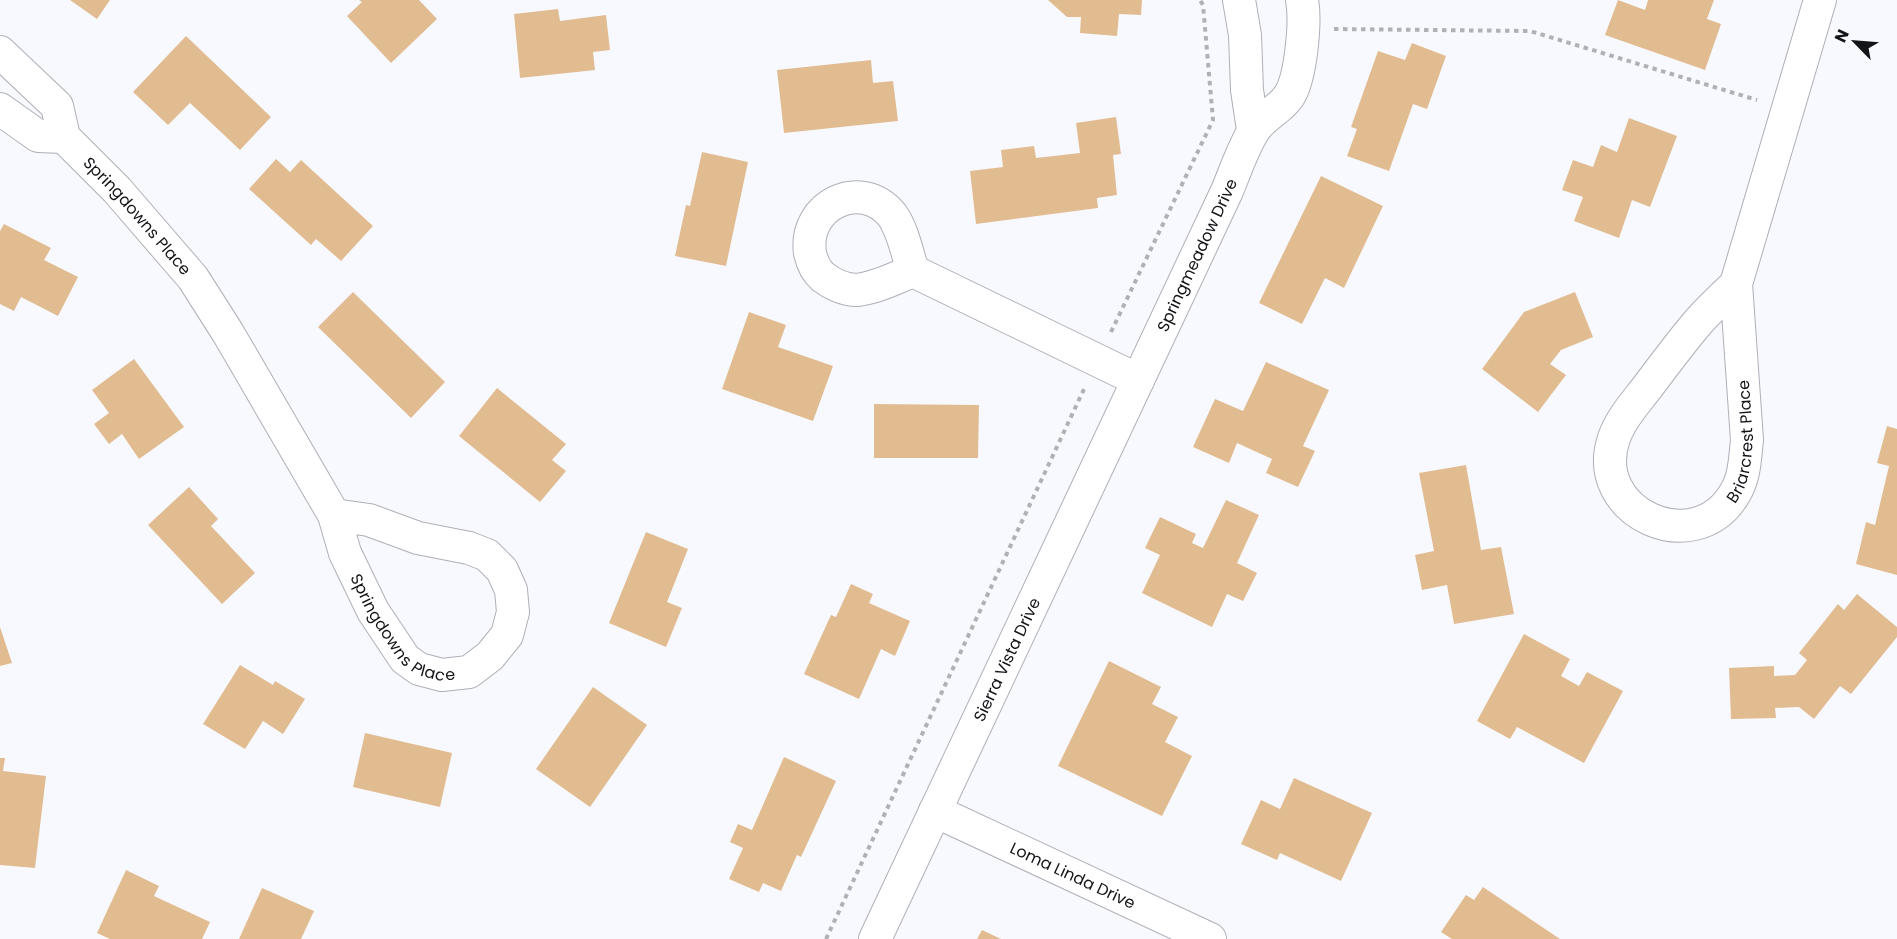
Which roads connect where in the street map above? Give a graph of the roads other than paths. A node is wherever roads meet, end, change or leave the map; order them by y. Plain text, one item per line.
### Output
1 (1239, 0) edge
2 (1820, 0) edge
3 (1303, 14) edge
4 (0, 52) edge
5 (0, 109) edge
6 (1253, 130) junction
7 (64, 137) junction
8 (913, 271) dead end
9 (1736, 284) junction
10 (1138, 380) junction
11 (334, 515) junction
12 (934, 811) junction
13 (875, 939) edge
14 (1210, 939) edge

1 - 6 street
2 - 9 street, Briarcrest Place
3 - 6 street, Springmeadow Drive
4 - 7 street
5 - 7 street
6 - 10 street, Springmeadow Drive
7 - 11 street, Springdowns Place
8 - 10 street
9 - 9 street, Briarcrest Place
10 - 12 street, Sierra Vista Drive
11 - 11 street, Springdowns Place
12 - 13 street, Sierra Vista Drive
12 - 14 street, Loma Linda Drive

